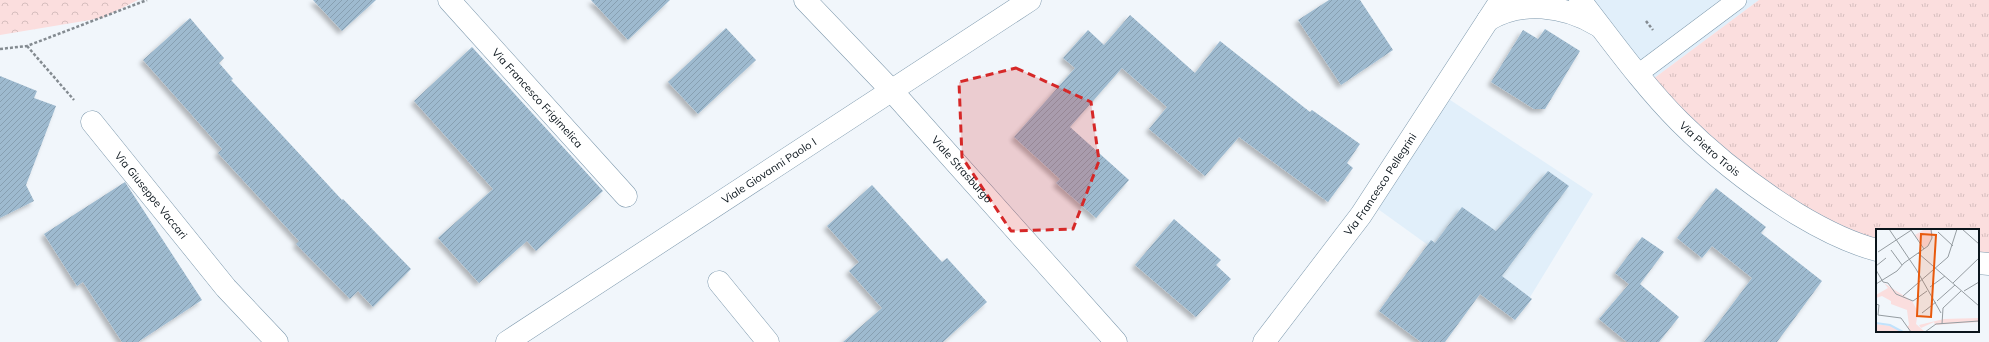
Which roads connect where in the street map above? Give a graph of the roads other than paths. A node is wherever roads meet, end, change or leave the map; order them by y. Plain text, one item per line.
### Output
1 (449, 0) edge
2 (805, 0) edge
3 (1030, 0) edge
4 (1501, 0) edge
5 (1580, 0) edge
6 (1737, 0) edge
7 (1488, 20) junction
8 (1602, 28) junction
9 (1638, 74) junction
10 (892, 91) junction
11 (92, 122) road end
12 (626, 196) dead end
13 (1876, 250) edge
14 (1979, 263) edge
15 (1989, 264) edge
16 (719, 282) dead end
17 (277, 342) edge
18 (507, 342) edge
19 (768, 342) edge
20 (1116, 342) edge
21 (1264, 342) edge

1 - 12 street, Via Francesco Frigimelica
2 - 10 street, Viale Strasburgo
3 - 10 street, Viale Giovanni Paolo I
4 - 7 street, Via Francesco Pellegrini
5 - 8 street, Via Pietro Trois
6 - 9 lane
7 - 8 street, Via Francesco Pellegrini
7 - 21 street, Via Francesco Pellegrini
8 - 9 street, Via Pietro Trois
9 - 13 street, Via Pietro Trois
10 - 18 street, Viale Giovanni Paolo I
10 - 20 street, Viale Strasburgo
11 - 17 street, Via Giuseppe Vaccari
14 - 15 street
16 - 19 street

